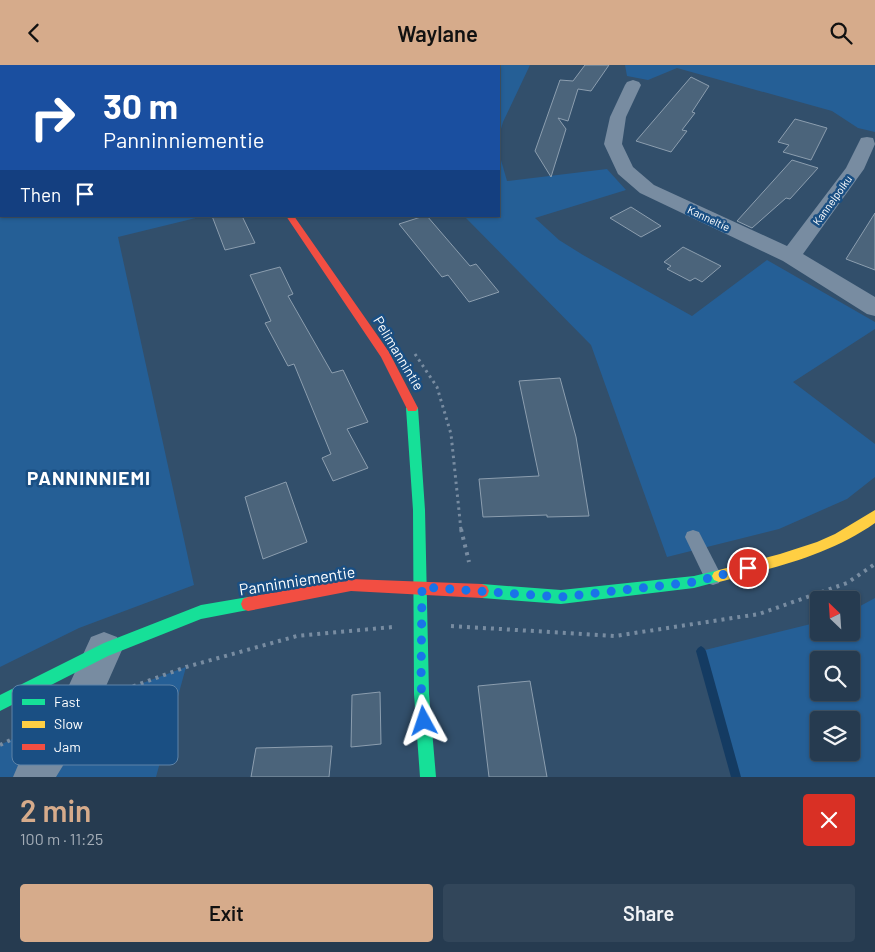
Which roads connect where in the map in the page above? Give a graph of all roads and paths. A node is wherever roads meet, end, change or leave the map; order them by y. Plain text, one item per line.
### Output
1 (633, 85) dead end
2 (867, 142) dead end
3 (291, 217) edge
4 (791, 256) junction
5 (875, 308) edge
6 (875, 516) edge
7 (693, 537) dead end
8 (713, 577) junction
9 (422, 587) junction
10 (104, 650) junction
11 (35, 685) edge
12 (88, 685) edge
13 (12, 697) edge
14 (0, 703) edge
15 (41, 765) edge
16 (33, 777) edge
17 (428, 777) edge

1 - 4 street, Kanneltie
2 - 4 street, Kannelpolku
3 - 9 street, Pelimannintie
4 - 5 street, Kanneltie
6 - 8 street, Panninniementie
7 - 8 lane
8 - 9 street, Panninniementie
9 - 10 street, Panninniementie
9 - 17 street, Pelimannintie
10 - 11 street, Panninniementie
10 - 12 street
13 - 14 street, Panninniementie
15 - 16 street

